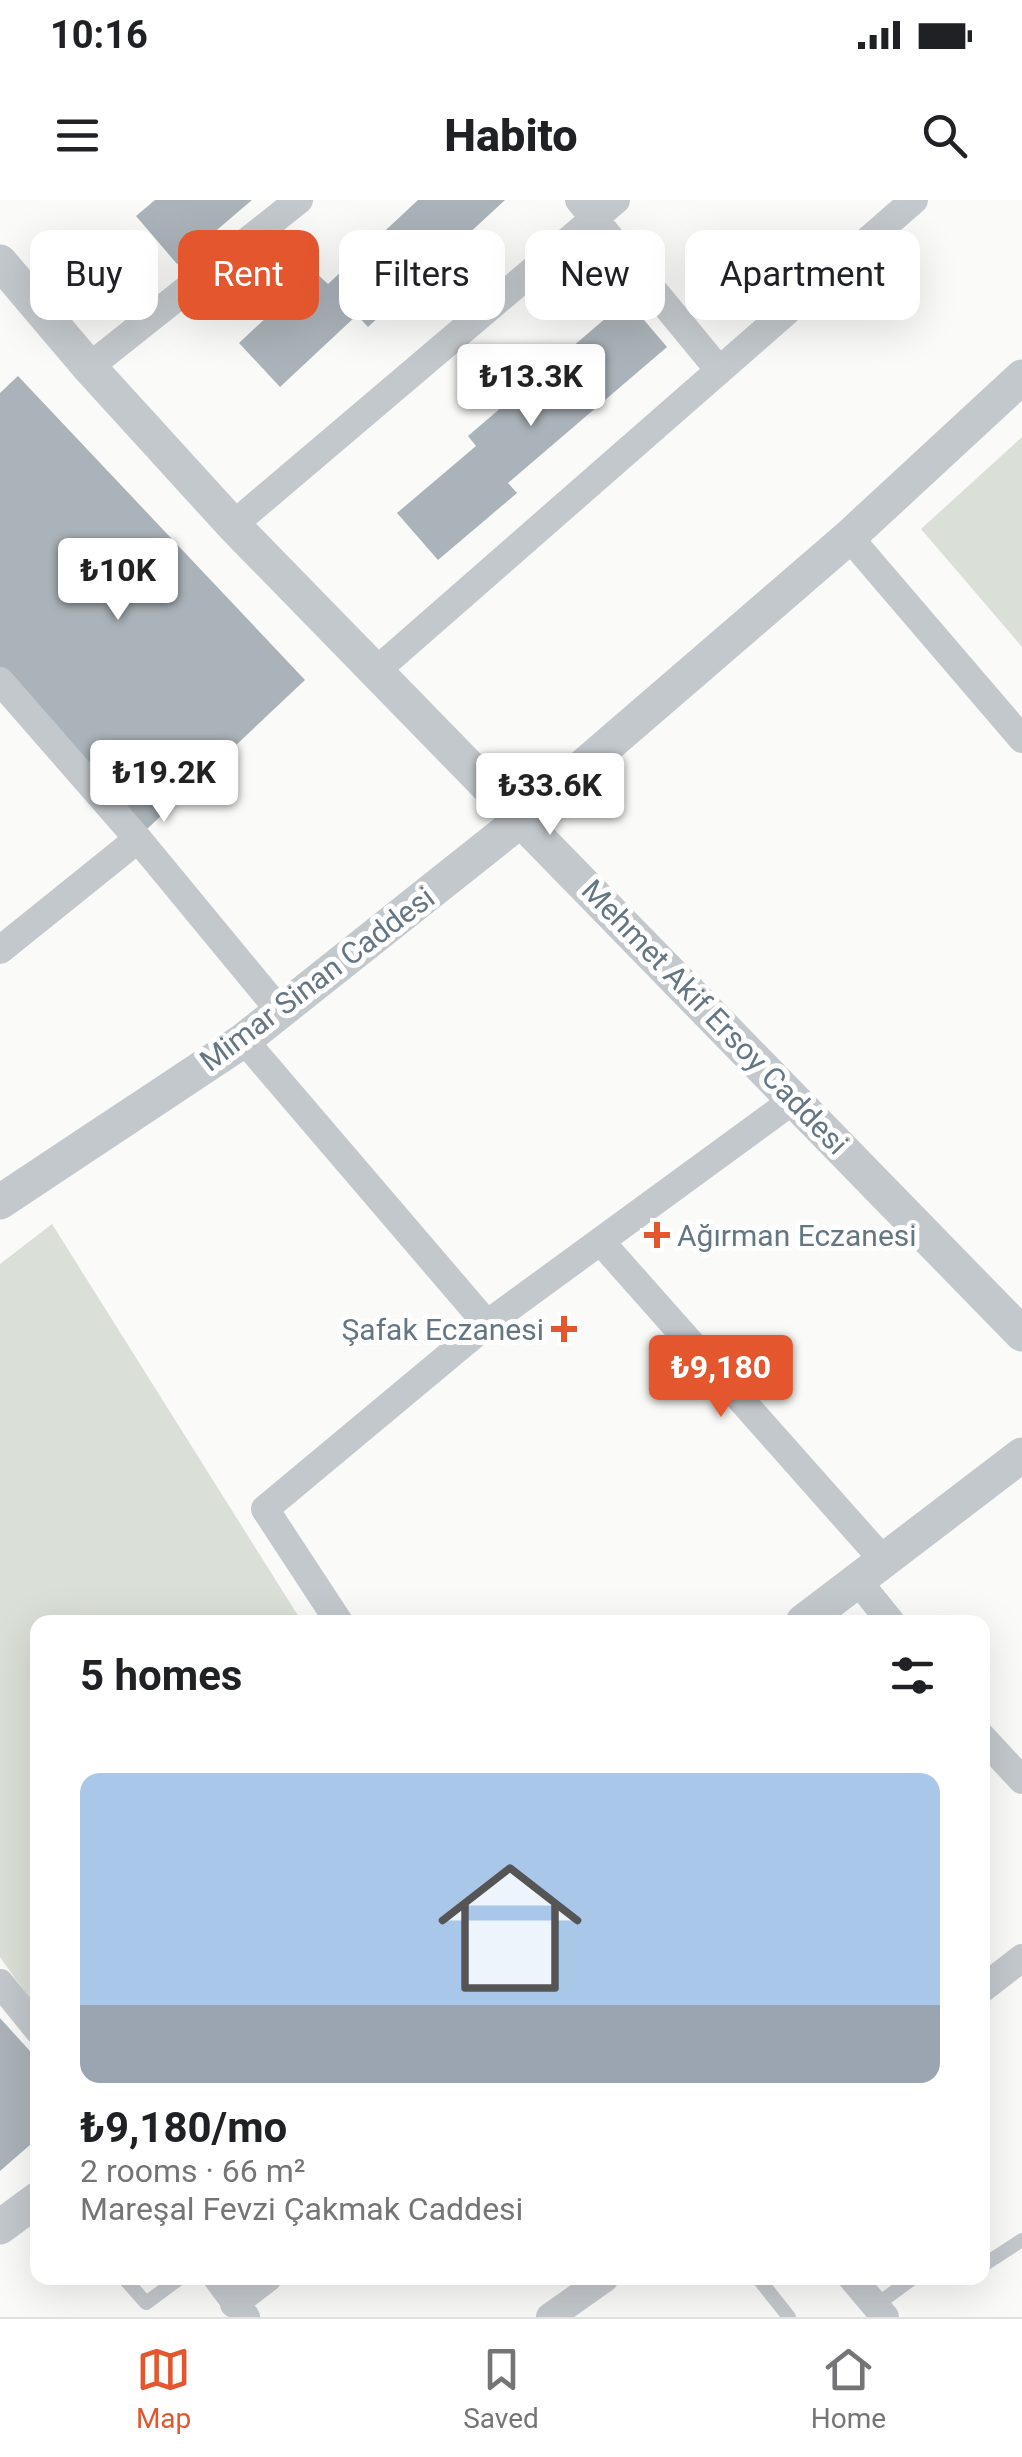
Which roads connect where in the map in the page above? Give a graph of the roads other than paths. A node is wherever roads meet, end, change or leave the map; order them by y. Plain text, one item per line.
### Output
1 (299, 200) edge
2 (914, 200) edge
3 (597, 206) edge
4 (0, 262) edge
5 (89, 366) junction
6 (719, 370) junction
7 (1022, 377) edge
8 (233, 525) junction
9 (849, 538) junction
10 (376, 670) junction
11 (1, 684) edge
12 (1022, 739) edge
13 (522, 819) junction
14 (138, 839) junction
15 (0, 950) edge
16 (280, 1011) junction
17 (244, 1040) junction
18 (795, 1098) junction
19 (0, 1202) edge
20 (602, 1242) junction
21 (486, 1324) junction
22 (1022, 1334) edge
23 (1022, 1455) edge
24 (871, 1571) junction
25 (334, 1615) edge
26 (811, 1615) edge
27 (888, 1615) edge
28 (990, 1746) edge
29 (1022, 1780) edge
30 (1022, 1958) edge
31 (0, 1983) edge
32 (990, 1983) edge
33 (30, 2020) edge
34 (30, 2205) edge
35 (0, 2227) edge
36 (1022, 2240) edge
37 (990, 2261) edge
38 (130, 2285) edge
39 (170, 2285) edge
40 (222, 2285) edge
41 (262, 2285) edge
42 (594, 2285) edge
43 (764, 2285) edge
44 (856, 2285) edge
45 (904, 2285) edge
46 (240, 2310) edge
47 (874, 2313) edge
48 (550, 2317) edge
49 (789, 2317) edge

1 - 5 street
2 - 6 street
3 - 6 street
3 - 8 street
4 - 5 street, Mehmet Akif Ersoy Caddesi
5 - 8 street, Mehmet Akif Ersoy Caddesi
6 - 10 street
7 - 9 street, Mimar Sinan Caddesi
8 - 10 street, Mehmet Akif Ersoy Caddesi
9 - 12 street
9 - 13 street, Mimar Sinan Caddesi
10 - 13 street, Mehmet Akif Ersoy Caddesi
11 - 14 street
13 - 16 street, Mimar Sinan Caddesi
13 - 18 street, Mehmet Akif Ersoy Caddesi
14 - 15 street
14 - 16 street
16 - 17 street, Mimar Sinan Caddesi
17 - 19 street, Mimar Sinan Caddesi
17 - 21 street
18 - 20 street
18 - 22 street, Mehmet Akif Ersoy Caddesi
20 - 21 street
20 - 24 street
21 - 25 street
23 - 24 street
24 - 26 street
24 - 27 street
28 - 29 street
30 - 32 street
31 - 33 street
34 - 35 street
36 - 37 lane
38 - 39 lane
40 - 46 street
41 - 46 street
42 - 48 street
43 - 49 lane
44 - 47 street
45 - 47 lane

